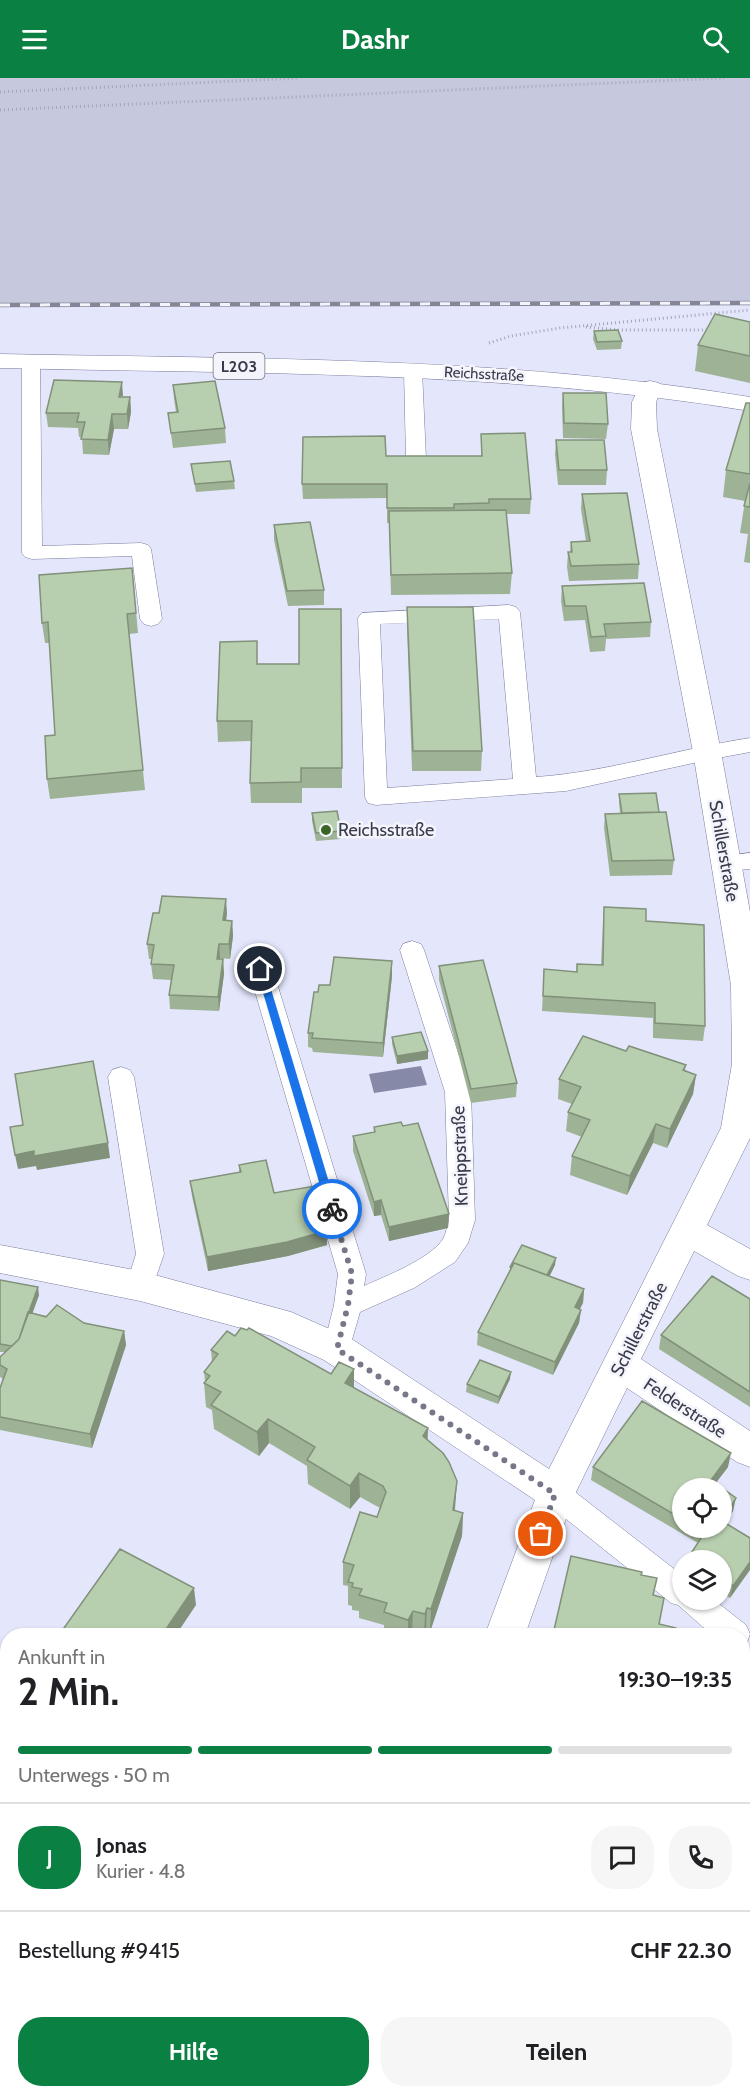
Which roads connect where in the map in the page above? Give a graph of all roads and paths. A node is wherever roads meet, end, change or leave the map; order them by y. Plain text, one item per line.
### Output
1 (299, 78) edge
2 (724, 78) edge
3 (0, 92) edge
4 (0, 111) edge
5 (750, 310) edge
6 (576, 327) junction
7 (717, 330) edge
8 (0, 361) edge
9 (31, 361) junction
10 (412, 370) junction
11 (477, 374) junction
12 (650, 388) junction
13 (750, 404) edge
14 (416, 459) edge
15 (151, 618) dead end
16 (750, 746) edge
17 (707, 752) junction
18 (525, 786) junction
19 (738, 862) edge
20 (412, 950) dead end
21 (256, 954) dead end
22 (121, 1077) dead end
23 (744, 1130) edge
24 (688, 1231) junction
25 (0, 1259) edge
26 (750, 1266) edge
27 (140, 1286) junction
28 (348, 1305) junction
29 (337, 1349) junction
30 (621, 1365) junction
31 (750, 1451) edge
32 (555, 1494) junction
33 (672, 1585) edge
34 (704, 1610) edge
35 (507, 1628) edge
36 (726, 1628) edge

1 - 3 path
2 - 4 path
5 - 6 path
6 - 7 path
6 - 11 path
8 - 9 street, Reichsstraße / L203
9 - 10 street, Reichsstraße / L203
9 - 15 lane
10 - 11 street, Reichsstraße / L203
10 - 14 lane
11 - 12 street, Reichsstraße / L203
12 - 13 street, Reichsstraße / L203
12 - 17 street, Schillerstraße
16 - 17 lane
17 - 18 lane
17 - 19 street, Schillerstraße
18 - 18 lane
19 - 23 street, Schillerstraße
20 - 28 lane, Kneippstraße
21 - 28 lane
22 - 27 lane
23 - 24 street, Schillerstraße
24 - 26 street
24 - 30 street, Schillerstraße
25 - 27 street
27 - 29 street
28 - 29 lane
29 - 32 street
30 - 31 street, Felderstraße
30 - 32 street, Schillerstraße
32 - 33 lane
32 - 35 street, Schillerstraße
34 - 36 lane

